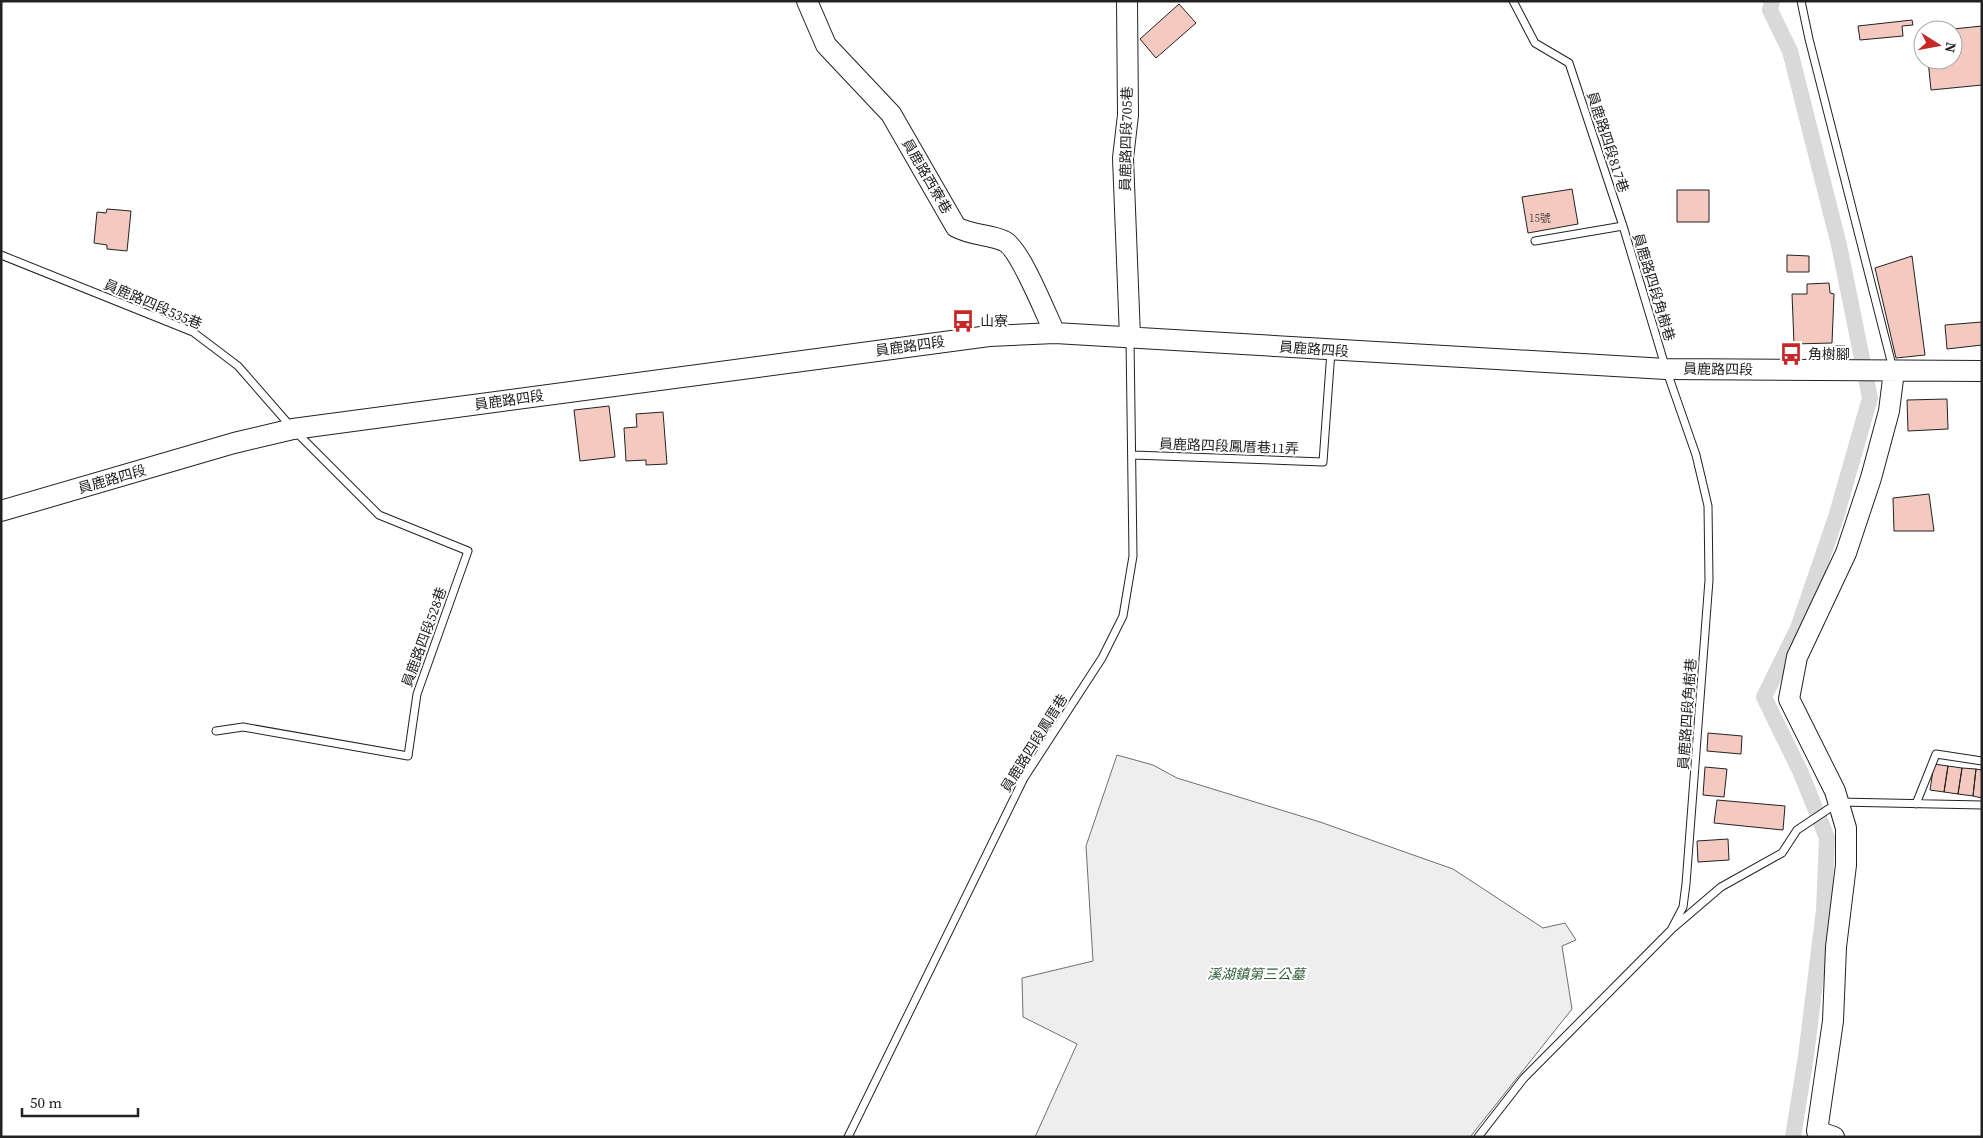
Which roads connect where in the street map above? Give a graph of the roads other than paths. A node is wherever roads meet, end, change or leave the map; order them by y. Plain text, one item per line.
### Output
1 (808, 1) edge
2 (1127, 1) edge
3 (1513, 1) edge
4 (1801, 1) edge
5 (1622, 226) junction
6 (1535, 241) dead end
7 (1, 255) edge
8 (1055, 333) junction
9 (1130, 337) junction
10 (1331, 350) junction
11 (1666, 369) junction
12 (1982, 371) edge
13 (1894, 372) junction
14 (293, 429) junction
15 (1133, 455) junction
16 (1, 511) edge
17 (216, 731) dead end
18 (1982, 760) edge
19 (1839, 802) junction
20 (1916, 804) junction
21 (1982, 805) edge
22 (1671, 930) junction
23 (1822, 1135) edge
24 (848, 1137) edge
25 (1478, 1137) edge

1 - 8 main road, 員鹿路西寮巷
2 - 9 main road, 員鹿路四段705巷
3 - 5 lane, 員鹿路四段817巷
4 - 13 lane
5 - 6 lane
5 - 11 lane, 員鹿路四段角樹巷
7 - 14 lane, 員鹿路四段535巷
8 - 9 main road, 員鹿路四段
8 - 14 main road, 員鹿路四段
9 - 10 main road, 員鹿路四段
9 - 15 lane, 員鹿路四段鳳厝巷
10 - 11 main road, 員鹿路四段
10 - 15 lane, 員鹿路四段鳳厝巷11弄
11 - 13 main road, 員鹿路四段
11 - 22 lane, 員鹿路四段角樹巷
12 - 13 main road, 員鹿路四段
13 - 19 main road
14 - 16 main road, 員鹿路四段
14 - 17 lane, 員鹿路四段528巷
15 - 24 lane, 員鹿路四段鳳厝巷
18 - 20 lane
19 - 20 lane
19 - 22 lane
19 - 23 main road
20 - 21 lane
22 - 25 lane, 員鹿路四段角樹巷

